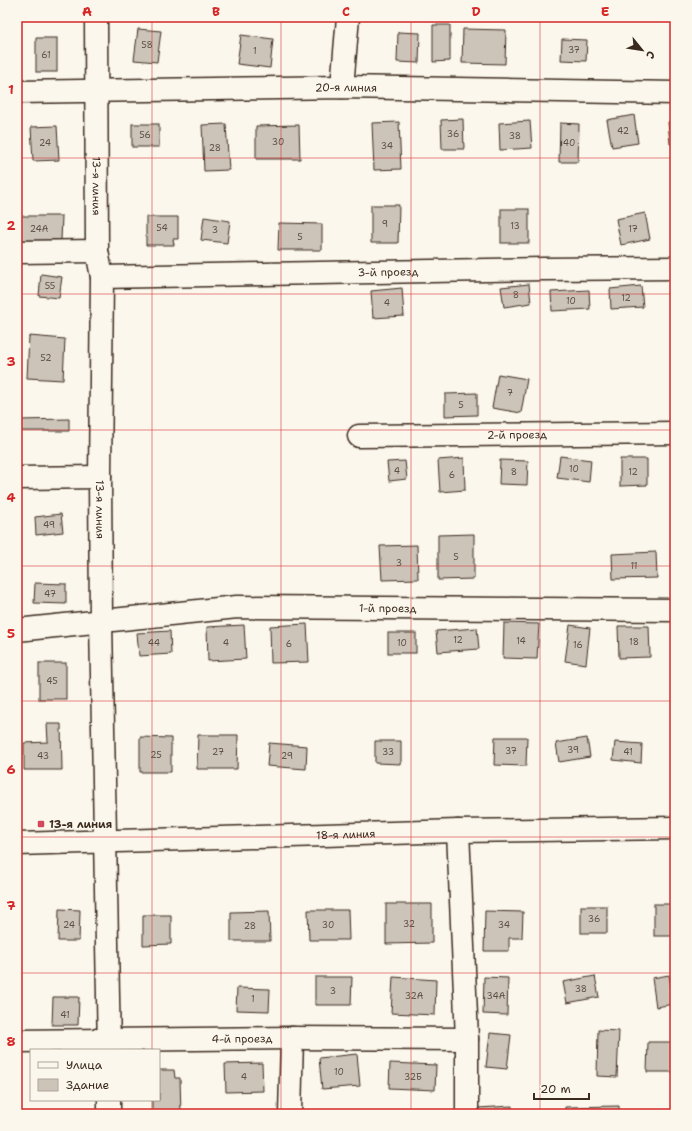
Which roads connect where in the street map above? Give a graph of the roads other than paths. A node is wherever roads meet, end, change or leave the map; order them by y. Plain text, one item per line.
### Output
1 (96, 17) edge
2 (348, 17) edge
3 (342, 87) junction
4 (96, 91) junction
5 (17, 92) edge
6 (675, 93) edge
7 (98, 251) junction
8 (17, 252) edge
9 (675, 268) edge
10 (102, 277) junction
11 (675, 433) edge
12 (358, 436) dead end
13 (100, 477) junction
14 (17, 478) edge
15 (675, 610) edge
16 (101, 621) junction
17 (17, 630) edge
18 (675, 828) edge
19 (458, 831) junction
20 (104, 841) junction
21 (17, 844) edge
22 (292, 1038) junction
23 (466, 1038) junction
24 (17, 1041) edge
25 (109, 1045) edge
26 (109, 1101) edge
27 (109, 1114) edge
28 (290, 1114) edge
29 (467, 1114) edge

1 - 4 street, 13-я линия
2 - 3 street
3 - 4 street, 20-я линия
3 - 6 street, 20-я линия
4 - 5 street, 20-я линия
4 - 7 street, 13-я линия
7 - 8 street
7 - 10 street, 13-я линия
9 - 10 street, 3-й проезд
10 - 13 street, 13-я линия
11 - 12 street, 2-й проезд
13 - 14 street
13 - 16 street, 13-я линия
15 - 16 street, 1-й проезд
16 - 17 street, 1-й проезд
16 - 20 street, 13-я линия
18 - 19 street, 18-я линия
19 - 20 street, 18-я линия
19 - 23 street
20 - 21 street, 18-я линия
20 - 25 street, 13-я линия
22 - 23 street, 4-й проезд
22 - 25 street, 4-й проезд
22 - 28 street
23 - 29 street
24 - 25 street, 4-й проезд
26 - 27 street

